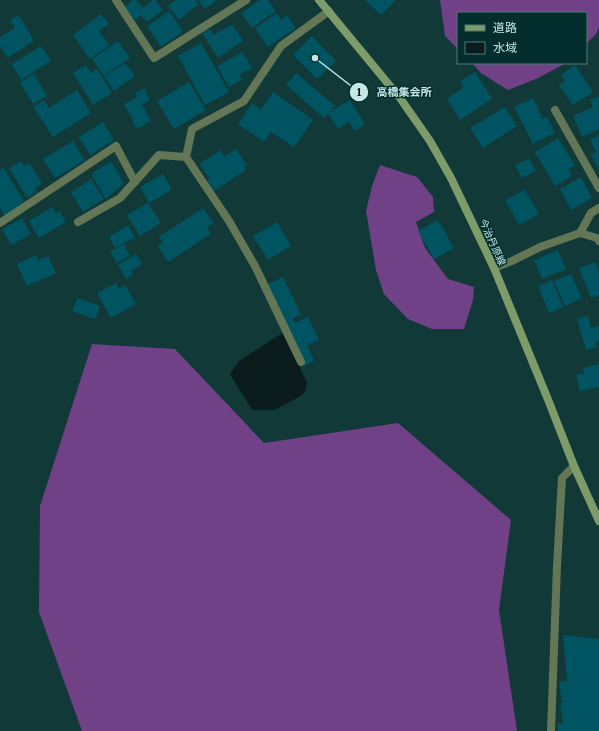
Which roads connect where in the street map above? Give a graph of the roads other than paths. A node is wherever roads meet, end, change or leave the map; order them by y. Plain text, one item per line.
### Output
1 (116, 0) edge
2 (246, 0) edge
3 (319, 0) edge
4 (329, 11) junction
5 (555, 110) dead end
6 (186, 157) junction
7 (135, 182) junction
8 (599, 188) edge
9 (599, 208) edge
10 (78, 222) dead end
11 (0, 223) edge
12 (580, 233) junction
13 (599, 241) edge
14 (494, 268) junction
15 (301, 362) dead end
16 (574, 466) junction
17 (599, 521) edge
18 (551, 731) edge

1 - 2 street
3 - 4 main road, 今治丹原線
4 - 6 street
4 - 14 main road, 今治丹原線
5 - 8 street
6 - 7 street
6 - 15 street
7 - 10 street
7 - 11 street
9 - 12 street
12 - 13 street
12 - 14 street
14 - 16 main road, 今治丹原線
16 - 17 main road, 今治丹原線
16 - 18 street

